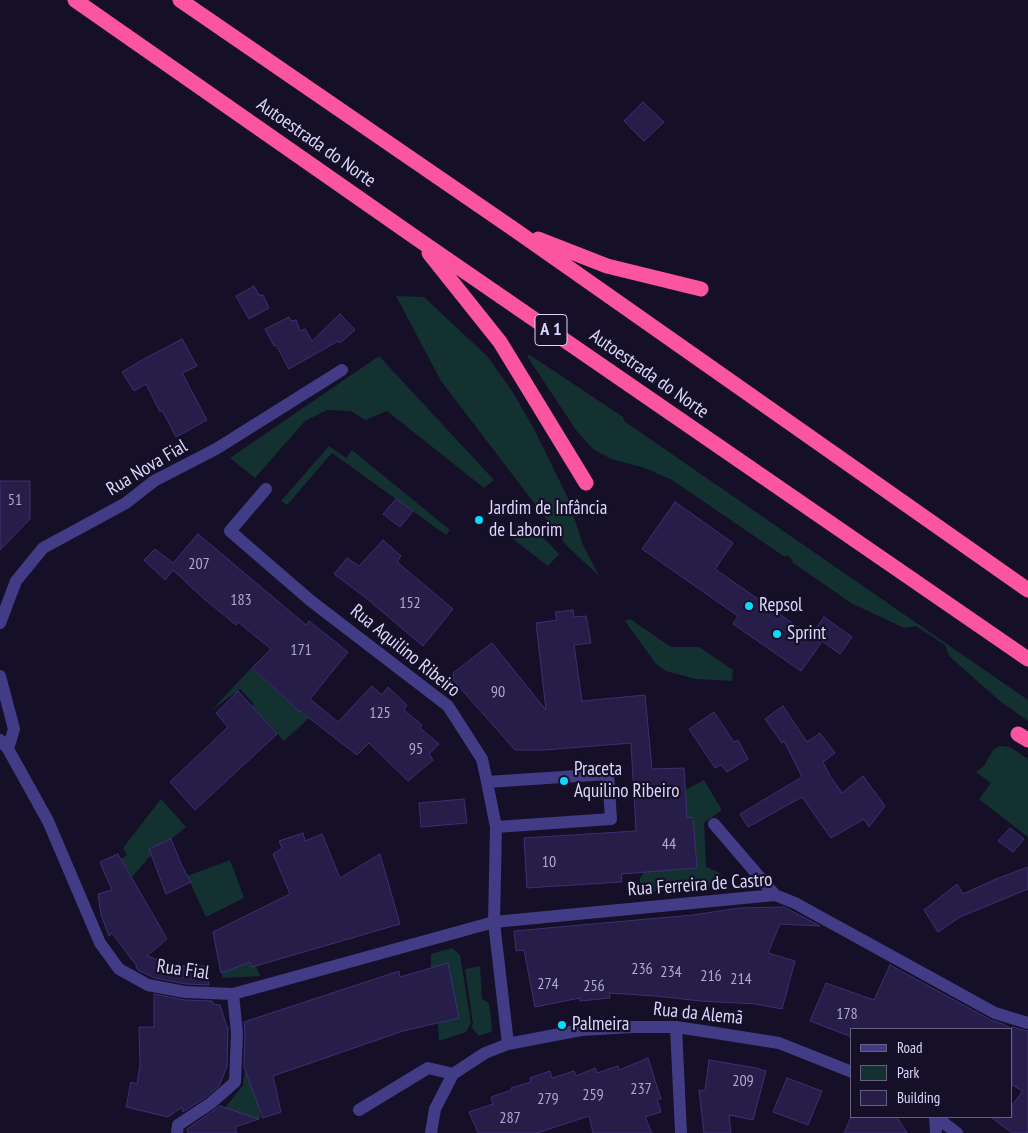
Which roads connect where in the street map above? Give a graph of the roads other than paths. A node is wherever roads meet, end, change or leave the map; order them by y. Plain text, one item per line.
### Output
1 (75, 0) edge
2 (180, 0) edge
3 (515, 230) junction
4 (419, 240) junction
5 (701, 289) dead end
6 (342, 370) dead end
7 (586, 483) dead end
8 (266, 489) dead end
9 (1028, 590) edge
10 (0, 623) edge
11 (1028, 659) edge
12 (0, 676) edge
13 (4, 745) edge
14 (487, 782) junction
15 (714, 824) dead end
16 (496, 827) junction
17 (775, 895) junction
18 (494, 922) junction
19 (233, 994) junction
20 (1028, 1023) edge
21 (676, 1027) junction
22 (508, 1044) junction
23 (850, 1071) edge
24 (453, 1074) junction
25 (359, 1110) dead end
26 (936, 1118) edge
27 (937, 1118) edge
28 (177, 1133) edge
29 (431, 1133) edge
30 (681, 1133) edge
31 (936, 1133) edge
32 (958, 1133) edge

1 - 4 highway, Autoestrada do Norte / A 1
2 - 3 highway
3 - 5 highway
3 - 9 highway
4 - 7 highway
4 - 11 highway, Autoestrada do Norte / A 1
6 - 10 street, Rua Nova Fial
8 - 14 street, Rua Aquilino Ribeiro
12 - 13 street
13 - 19 street, Rua Fial
14 - 16 street, Rua Aquilino Ribeiro
14 - 16 street
15 - 17 street
16 - 18 street, Rua Aquilino Ribeiro
17 - 18 street, Rua Ferreira de Castro
17 - 20 street, Rua Ferreira de Castro
18 - 19 street, Rua Fial
18 - 22 street, Rua Aquilino Ribeiro
19 - 28 street
21 - 22 street, Rua da Alemã
21 - 23 street, Rua da Alemã
21 - 30 street
22 - 24 street, Rua da Alemã
24 - 25 street
24 - 29 street, Rua da Alemã
26 - 31 street
27 - 32 street

